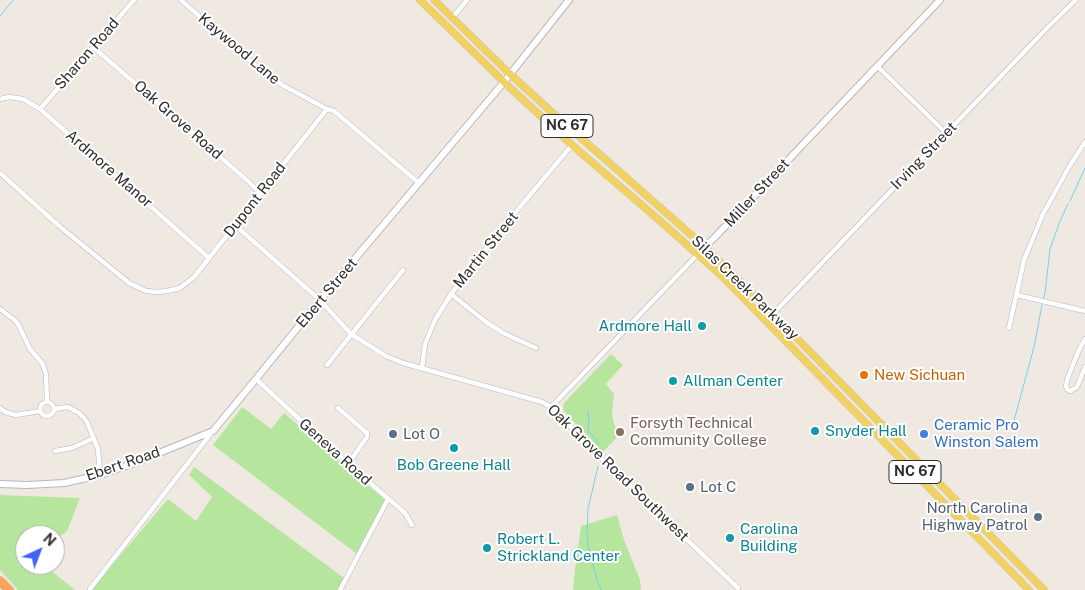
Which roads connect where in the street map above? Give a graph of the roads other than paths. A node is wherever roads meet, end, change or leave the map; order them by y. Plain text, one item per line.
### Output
1 (134, 0) edge
2 (182, 0) edge
3 (420, 0) edge
4 (434, 0) edge
5 (467, 0) edge
6 (569, 0) edge
7 (940, 0) edge
8 (1076, 0) edge
9 (452, 18) junction
10 (94, 47) junction
11 (877, 66) junction
12 (510, 74) junction
13 (504, 82) junction
14 (0, 99) edge
15 (40, 109) junction
16 (328, 109) junction
17 (946, 133) junction
18 (1085, 142) edge
19 (572, 145) junction
20 (0, 173) edge
21 (418, 184) junction
22 (261, 194) junction
23 (236, 226) junction
24 (705, 247) junction
25 (698, 254) junction
26 (209, 258) junction
27 (403, 270) dead end
28 (450, 294) junction
29 (1017, 295) junction
30 (320, 300) junction
31 (0, 309) edge
32 (1085, 311) edge
33 (773, 314) junction
34 (1009, 328) dead end
35 (351, 334) junction
36 (1085, 339) edge
37 (536, 348) dead end
38 (327, 365) dead end
39 (1085, 367) edge
40 (422, 368) junction
41 (256, 379) junction
42 (47, 402) junction
43 (550, 407) junction
44 (0, 408) edge
45 (338, 408) dead end
46 (54, 409) junction
47 (40, 411) junction
48 (213, 431) junction
49 (94, 438) junction
50 (886, 444) junction
51 (55, 450) dead end
52 (348, 464) junction
53 (100, 475) junction
54 (0, 484) edge
55 (944, 488) junction
56 (388, 499) junction
57 (412, 524) dead end
58 (0, 580) edge
59 (738, 588) dead end
60 (90, 589) edge
61 (9, 590) edge
62 (340, 590) edge
63 (1029, 590) edge
64 (1044, 590) edge

1 - 10 street, Sharon Road
2 - 16 street, Kaywood Lane
3 - 13 main road, Silas Creek Parkway / NC 67
4 - 9 main road, Silas Creek Parkway / NC 67
5 - 9 street
6 - 12 main road, Ebert Street
7 - 11 main road, Miller Street
8 - 17 street, Irving Street
9 - 12 main road, Silas Creek Parkway / NC 67
10 - 15 street, Sharon Road
10 - 22 street, Oak Grove Road
11 - 17 street
11 - 24 main road, Miller Street
12 - 13 main road, Ebert Street
12 - 24 main road, Silas Creek Parkway / NC 67
13 - 19 main road, Silas Creek Parkway / NC 67
13 - 21 main road, Ebert Street
14 - 15 street, Ardmore Manor
15 - 26 street, Ardmore Manor
16 - 21 street, Kaywood Lane
16 - 22 street, Dupont Road
17 - 33 street, Irving Street
18 - 29 street
19 - 25 main road, Silas Creek Parkway / NC 67
19 - 28 street, Martin Street
20 - 26 street, Dupont Road
21 - 30 main road, Ebert Street
22 - 23 street, Dupont Road
23 - 26 street, Dupont Road
23 - 30 street, Oak Grove Road Southwest
24 - 25 main road, Miller Street
24 - 33 main road, Silas Creek Parkway / NC 67
25 - 43 street, Miller Street
25 - 50 main road, Silas Creek Parkway / NC 67
27 - 35 street
28 - 37 street
28 - 40 street, Martin Street
29 - 32 street
29 - 34 street
30 - 35 street, Oak Grove Road Southwest
30 - 41 main road, Ebert Street
31 - 42 street
33 - 55 main road, Silas Creek Parkway / NC 67
35 - 38 street
35 - 40 street, Oak Grove Road Southwest
36 - 39 street
40 - 43 street, Oak Grove Road Southwest
41 - 48 main road, Ebert Street
41 - 52 street, Geneva Road
42 - 46 street
42 - 47 street
43 - 59 street, Oak Grove Road Southwest
44 - 47 street
45 - 52 street
46 - 47 street
46 - 49 street
48 - 53 main road, Ebert Road
48 - 60 street, Ebert Street
49 - 51 street
49 - 53 street
50 - 55 main road
50 - 63 main road, Silas Creek Parkway / NC 67
52 - 56 street, Geneva Road
53 - 54 main road, Ebert Road
55 - 64 main road, Silas Creek Parkway / NC 67
56 - 57 street, Geneva Road
56 - 62 street
58 - 61 highway

